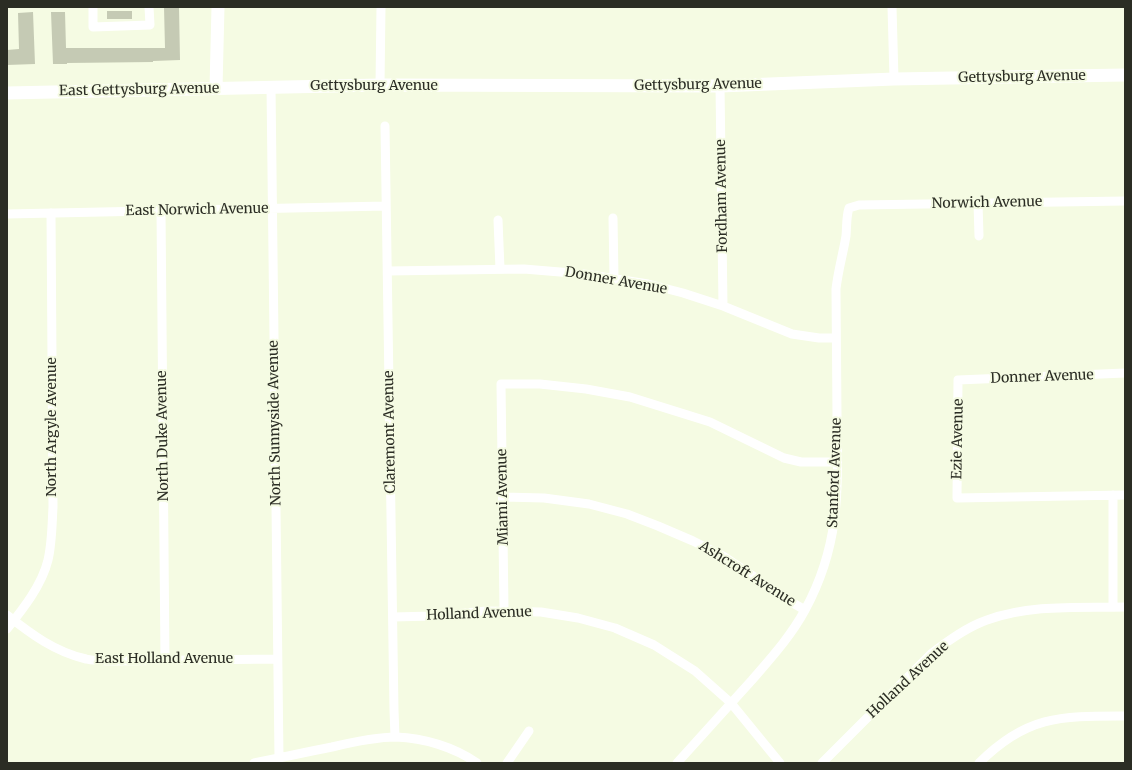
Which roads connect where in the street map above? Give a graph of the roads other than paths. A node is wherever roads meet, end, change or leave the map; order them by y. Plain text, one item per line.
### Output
1 (93, 7) edge
2 (149, 7) edge
3 (218, 7) edge
4 (381, 7) edge
5 (892, 7) edge
6 (1125, 75) edge
7 (894, 79) junction
8 (380, 86) junction
9 (720, 86) junction
10 (271, 87) junction
11 (216, 88) junction
12 (7, 93) edge
13 (385, 126) dead end
14 (1125, 201) edge
15 (978, 203) junction
16 (386, 206) junction
17 (849, 208) joint
18 (273, 209) junction
19 (161, 211) junction
20 (51, 213) junction
21 (7, 214) edge
22 (613, 218) dead end
23 (498, 220) dead end
24 (979, 236) dead end
25 (500, 269) junction
26 (388, 271) junction
27 (614, 278) junction
28 (723, 306) junction
29 (836, 338) junction
30 (1125, 373) edge
31 (958, 380) joint
32 (837, 462) junction
33 (1114, 495) junction
34 (1125, 495) edge
35 (503, 497) junction
36 (1113, 607) junction
37 (1125, 607) edge
38 (504, 610) junction
39 (805, 610) junction
40 (393, 617) junction
41 (10, 618) edge
42 (7, 629) edge
43 (277, 659) junction
44 (165, 660) junction
45 (731, 703) junction
46 (1125, 716) edge
47 (529, 731) dead end
48 (396, 737) junction
49 (279, 758) junction
50 (254, 763) edge
51 (477, 763) edge
52 (507, 763) edge
53 (677, 763) edge
54 (780, 763) edge
55 (822, 763) edge
56 (979, 763) edge

1 - 2 street
3 - 11 street
4 - 8 street
5 - 7 street
6 - 7 street, Gettysburg Avenue
7 - 9 street, Gettysburg Avenue
8 - 9 street, Gettysburg Avenue
8 - 10 street, Gettysburg Avenue
9 - 28 street, Fordham Avenue
10 - 11 street, East Gettysburg Avenue
10 - 18 street, North Sunnyside Avenue
11 - 12 street, East Gettysburg Avenue
13 - 16 street, Claremont Avenue
14 - 15 street, Norwich Avenue
15 - 17 street, Norwich Avenue
15 - 24 street
16 - 18 street, East Norwich Avenue
16 - 26 street, Claremont Avenue
17 - 29 street, Stanford Avenue
18 - 19 street, East Norwich Avenue
18 - 43 street, North Sunnyside Avenue
19 - 20 street, East Norwich Avenue
19 - 44 street, North Duke Avenue
20 - 21 street, East Norwich Avenue
20 - 41 street, North Argyle Avenue
22 - 27 street
23 - 25 street
25 - 26 street, Donner Avenue
25 - 27 street, Donner Avenue
26 - 40 street, Claremont Avenue
27 - 28 street, Donner Avenue
28 - 29 street, Donner Avenue
29 - 32 street, Stanford Avenue
30 - 31 street, Donner Avenue
31 - 33 street, Ezie Avenue
32 - 35 street, Miami Avenue
32 - 39 street, Stanford Avenue
33 - 34 street
33 - 36 street
35 - 38 street, Miami Avenue
35 - 39 street, Ashcroft Avenue
36 - 37 street, Holland Avenue
36 - 55 street, Holland Avenue
38 - 40 street, Holland Avenue
38 - 45 street, Holland Avenue
39 - 45 street, Stanford Avenue
40 - 48 street, Claremont Avenue
41 - 42 street, North Argyle Avenue
41 - 44 street, East Holland Avenue
43 - 44 street, East Holland Avenue
43 - 49 street, North Sunnyside Avenue
45 - 53 street, Stanford Avenue
45 - 54 street
46 - 56 street
47 - 52 street
48 - 49 street
48 - 51 street
49 - 50 street

